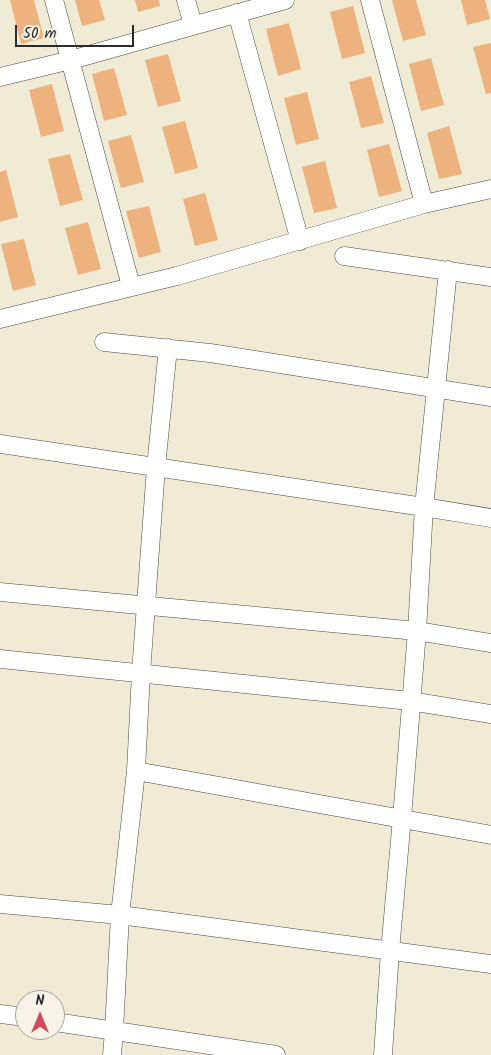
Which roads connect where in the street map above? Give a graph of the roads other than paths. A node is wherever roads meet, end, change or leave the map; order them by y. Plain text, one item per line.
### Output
1 (54, 0) edge
2 (186, 0) edge
3 (285, 0) edge
4 (370, 0) edge
5 (260, 3) edge
6 (237, 13) junction
7 (193, 25) junction
8 (71, 60) junction
9 (0, 77) edge
10 (491, 190) edge
11 (424, 204) junction
12 (300, 241) junction
13 (344, 256) dead end
14 (448, 270) junction
15 (491, 277) edge
16 (131, 286) junction
17 (1, 314) edge
18 (104, 342) dead end
19 (168, 348) junction
20 (435, 388) junction
21 (491, 397) edge
22 (0, 444) edge
23 (156, 467) junction
24 (424, 507) junction
25 (491, 518) edge
26 (0, 592) edge
27 (146, 605) junction
28 (416, 631) junction
29 (491, 643) edge
30 (0, 659) edge
31 (140, 673) junction
32 (410, 701) junction
33 (491, 714) edge
34 (136, 771) junction
35 (402, 818) junction
36 (491, 835) edge
37 (0, 904) edge
38 (120, 915) junction
39 (390, 951) junction
40 (491, 964) edge
41 (0, 1014) edge
42 (15, 1016) edge
43 (65, 1024) edge
44 (114, 1031) junction
45 (112, 1055) edge
46 (276, 1055) edge
47 (383, 1055) edge

1 - 8 street
2 - 7 street
3 - 5 street
4 - 11 street
5 - 6 street
6 - 7 street
6 - 12 street
7 - 8 street
8 - 9 street
8 - 16 street
10 - 11 street
11 - 12 street
12 - 16 street
13 - 14 street
14 - 15 street
14 - 20 street
16 - 17 street
18 - 19 street
19 - 20 street
19 - 23 street
20 - 21 street
20 - 24 street
22 - 23 street
23 - 24 street
23 - 27 street
24 - 25 street
24 - 28 street
26 - 27 street
27 - 28 street
27 - 31 street
28 - 29 street
28 - 32 street
30 - 31 street
31 - 32 street
31 - 34 street
32 - 33 street
32 - 35 street
34 - 35 street
34 - 38 street
35 - 36 street
35 - 39 street
37 - 38 street
38 - 39 street
38 - 44 street
39 - 40 street
39 - 47 street
41 - 42 street
43 - 44 street
44 - 45 street
44 - 46 street

